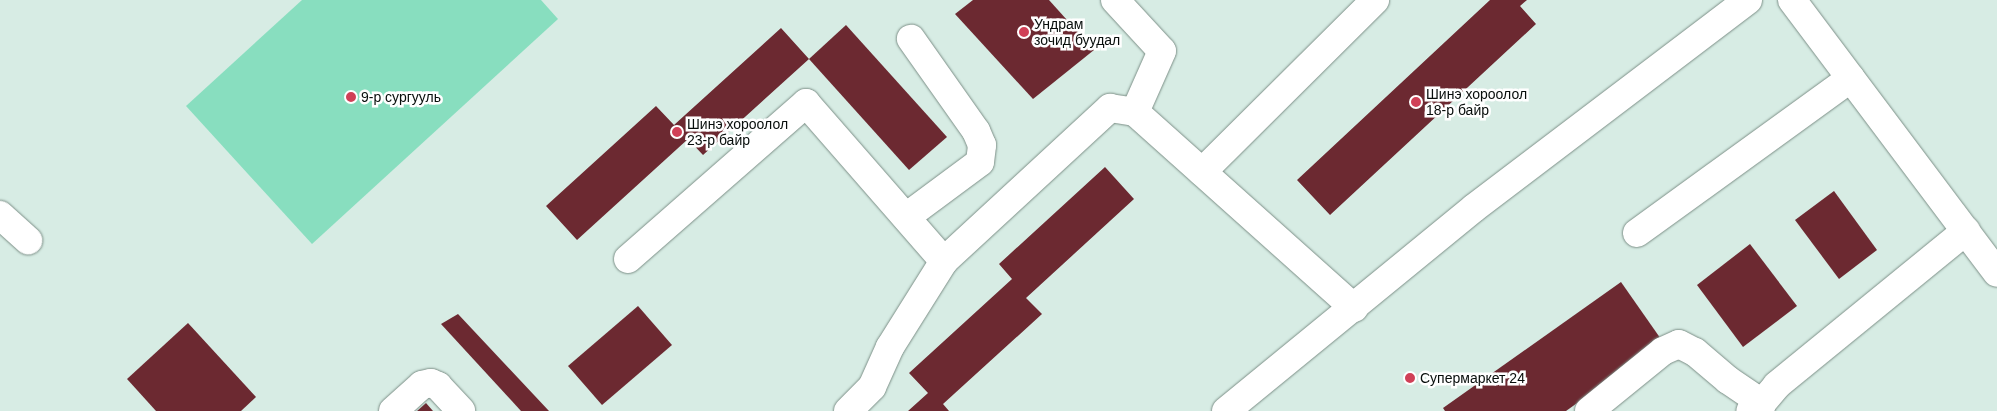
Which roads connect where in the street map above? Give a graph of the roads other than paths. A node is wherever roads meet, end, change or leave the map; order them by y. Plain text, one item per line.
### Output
1 (1115, 0) edge
2 (1375, 0) edge
3 (1748, 0) edge
4 (1792, 0) edge
5 (911, 39) dead end
6 (1851, 78) junction
7 (1135, 112) junction
8 (1202, 172) junction
9 (0, 216) edge
10 (906, 217) junction
11 (1966, 231) junction
12 (1637, 233) dead end
13 (28, 240) dead end
14 (628, 259) dead end
15 (944, 261) junction
16 (1997, 273) edge
17 (1354, 308) junction
18 (1757, 408) edge
19 (393, 411) edge
20 (461, 411) edge
21 (848, 411) edge
22 (1226, 411) edge
23 (1589, 411) edge

1 - 7 street
2 - 8 street
3 - 17 street
4 - 6 street
5 - 10 street
6 - 11 street
6 - 12 street
7 - 8 street
7 - 15 street
8 - 17 street
9 - 13 street
10 - 14 street
10 - 15 street
11 - 16 street
11 - 18 street
15 - 21 street
17 - 22 street
18 - 23 street
19 - 20 street

